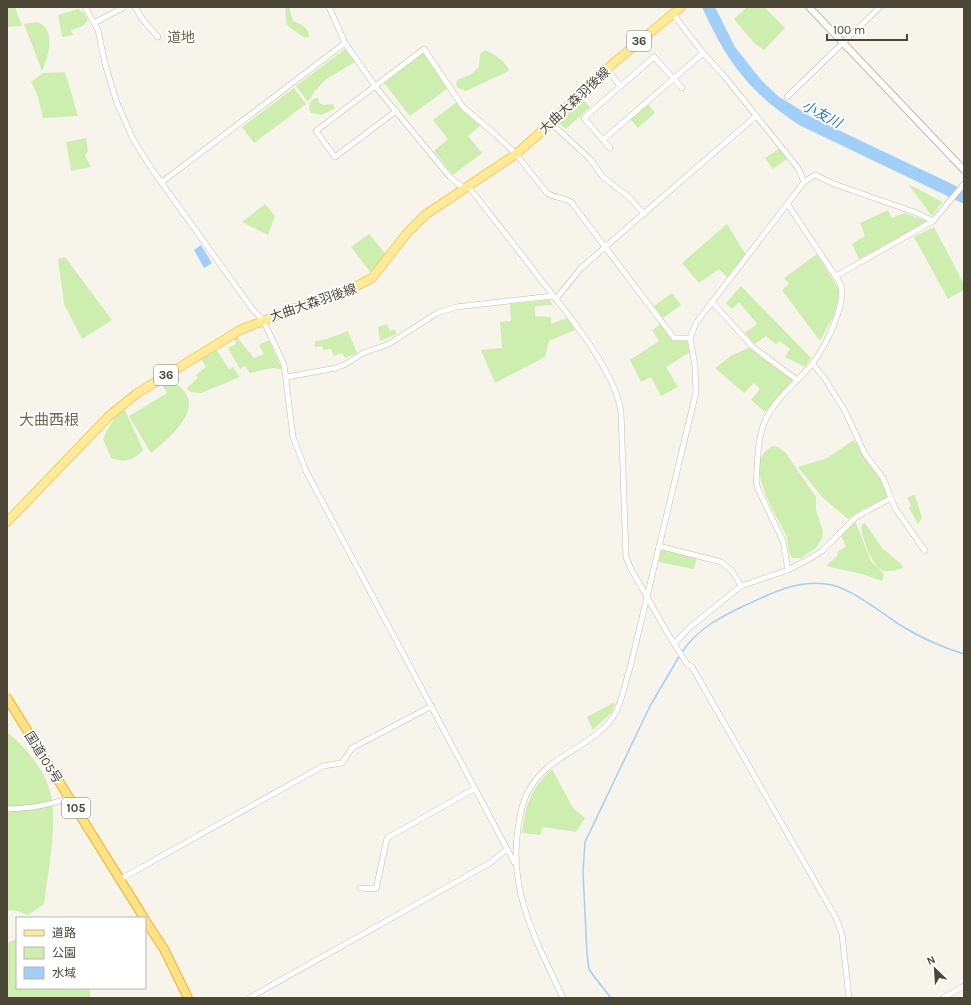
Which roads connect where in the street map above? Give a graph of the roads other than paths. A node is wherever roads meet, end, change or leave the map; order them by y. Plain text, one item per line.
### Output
1 (85, 7) edge
2 (124, 7) edge
3 (135, 7) edge
4 (329, 7) edge
5 (681, 7) edge
6 (808, 7) edge
7 (880, 7) edge
8 (673, 14) junction
9 (94, 24) junction
10 (158, 37) dead end
11 (345, 43) junction
12 (842, 43) junction
13 (703, 53) junction
14 (606, 69) junction
15 (673, 79) junction
16 (375, 86) junction
17 (620, 86) junction
18 (682, 88) dead end
19 (787, 97) dead end
20 (396, 110) junction
21 (756, 116) junction
22 (551, 122) junction
23 (603, 140) junction
24 (610, 148) dead end
25 (516, 154) junction
26 (964, 170) edge
27 (162, 182) junction
28 (804, 182) junction
29 (964, 184) edge
30 (465, 187) junction
31 (788, 206) junction
32 (644, 214) junction
33 (933, 222) junction
34 (606, 247) junction
35 (836, 276) junction
36 (555, 297) junction
37 (712, 302) junction
38 (263, 320) junction
39 (690, 338) junction
40 (813, 364) junction
41 (287, 377) junction
42 (798, 380) junction
43 (891, 498) junction
44 (7, 522) edge
45 (659, 546) junction
46 (924, 551) dead end
47 (788, 570) junction
48 (742, 586) junction
49 (646, 597) junction
50 (674, 644) junction
51 (7, 700) edge
52 (432, 706) junction
53 (474, 789) junction
54 (70, 798) junction
55 (7, 810) edge
56 (507, 849) junction
57 (515, 863) junction
58 (119, 880) junction
59 (360, 888) dead end
60 (143, 917) edge
61 (146, 922) edge
62 (964, 986) edge
63 (188, 998) edge
64 (249, 998) edge
65 (563, 998) edge
66 (849, 998) edge
67 (943, 998) edge

1 - 9 street
2 - 9 street
3 - 10 street
4 - 11 street
5 - 8 main road, 大曲大森羽後線 / 36
6 - 12 street
7 - 12 street
8 - 13 street
8 - 14 main road, 大曲大森羽後線 / 36
9 - 27 street
11 - 16 street
11 - 27 street
12 - 19 street
12 - 26 street
13 - 15 street
13 - 21 street
14 - 17 street
14 - 22 main road, 大曲大森羽後線 / 36
15 - 17 street
15 - 18 street
15 - 23 street
16 - 20 street
16 - 20 street
16 - 25 street
17 - 23 street
20 - 30 street
21 - 28 street
21 - 32 street
22 - 25 main road, 大曲大森羽後線 / 36
22 - 32 street
23 - 24 street
25 - 30 main road, 大曲大森羽後線 / 36
25 - 34 street
27 - 38 street
28 - 31 street
28 - 33 street
29 - 33 street
30 - 36 street
30 - 38 main road, 大曲大森羽後線 / 36
31 - 35 street
31 - 37 street
32 - 34 street
33 - 35 street
34 - 36 street
34 - 39 street
35 - 40 street
36 - 41 street
36 - 49 street
37 - 39 street
37 - 42 street
38 - 41 street
38 - 44 main road, 大曲大森羽後線 / 36
39 - 45 street
40 - 42 street
40 - 43 street
41 - 52 street
42 - 47 street
43 - 46 street
43 - 47 street
45 - 48 street
45 - 49 street
47 - 48 street
48 - 50 street
49 - 50 street
49 - 57 street
50 - 66 street
51 - 54 highway, 国道105号 / 105
52 - 53 street
52 - 58 street
53 - 56 street
53 - 59 street
54 - 55 street
54 - 58 highway, 国道105号 / 105
56 - 57 street
56 - 64 street
57 - 65 street
58 - 60 highway, 国道105号 / 105
61 - 63 highway, 国道105号 / 105
62 - 67 street

